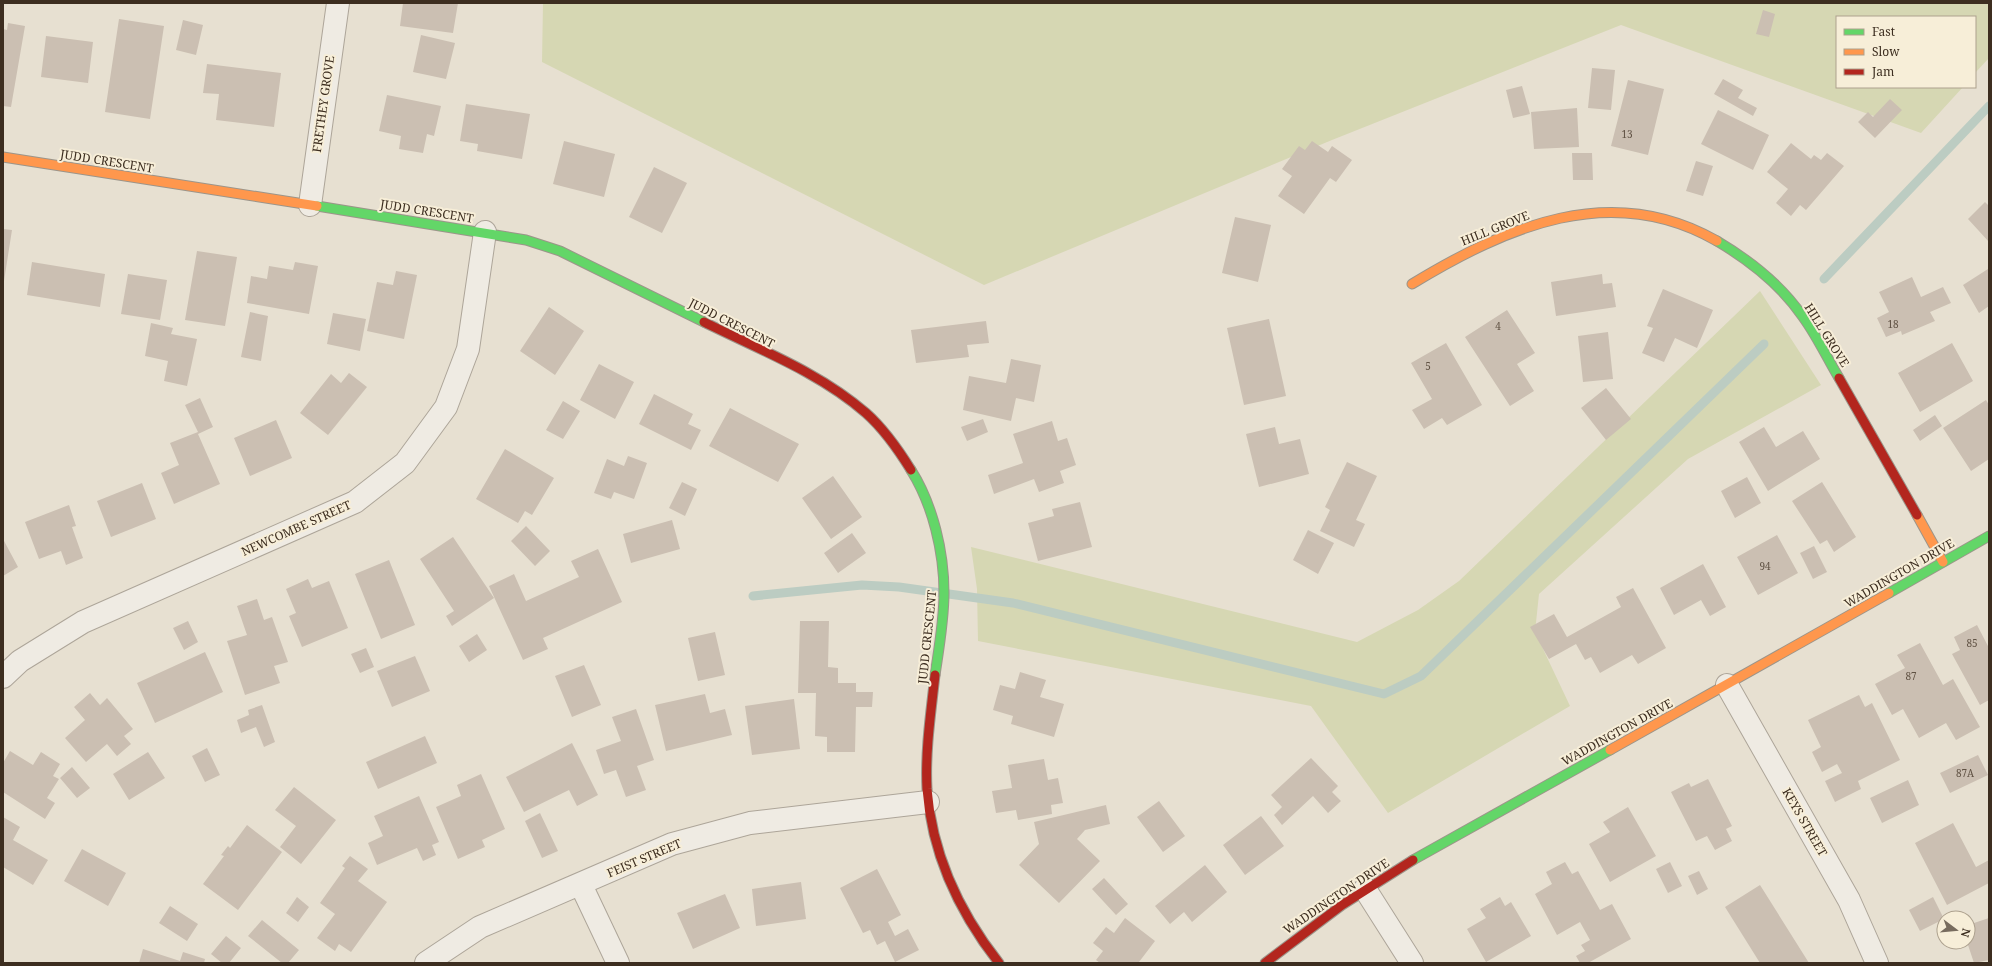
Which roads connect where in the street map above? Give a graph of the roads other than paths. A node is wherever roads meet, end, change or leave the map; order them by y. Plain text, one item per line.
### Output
1 (338, 3) edge
2 (3, 157) edge
3 (310, 205) junction
4 (485, 232) junction
5 (1412, 284) dead end
6 (1989, 536) edge
7 (1943, 562) junction
8 (3, 676) edge
9 (1727, 685) junction
10 (928, 802) junction
11 (581, 885) junction
12 (1365, 889) junction
13 (426, 963) edge
14 (618, 963) edge
15 (999, 963) edge
16 (1265, 963) edge
17 (1412, 963) edge
18 (1876, 963) edge

1 - 3 street, FRETHEY GROVE
2 - 3 street, JUDD CRESCENT
3 - 4 street, JUDD CRESCENT
4 - 8 street, NEWCOMBE STREET
4 - 10 street, JUDD CRESCENT
5 - 7 street, HILL GROVE
6 - 7 street, WADDINGTON DRIVE
7 - 9 street, WADDINGTON DRIVE
9 - 12 street, WADDINGTON DRIVE
9 - 18 street, KEYS STREET
10 - 11 street, FEIST STREET
10 - 15 street, JUDD CRESCENT
11 - 13 street, FEIST STREET
11 - 14 street
12 - 16 street, WADDINGTON DRIVE
12 - 17 street

